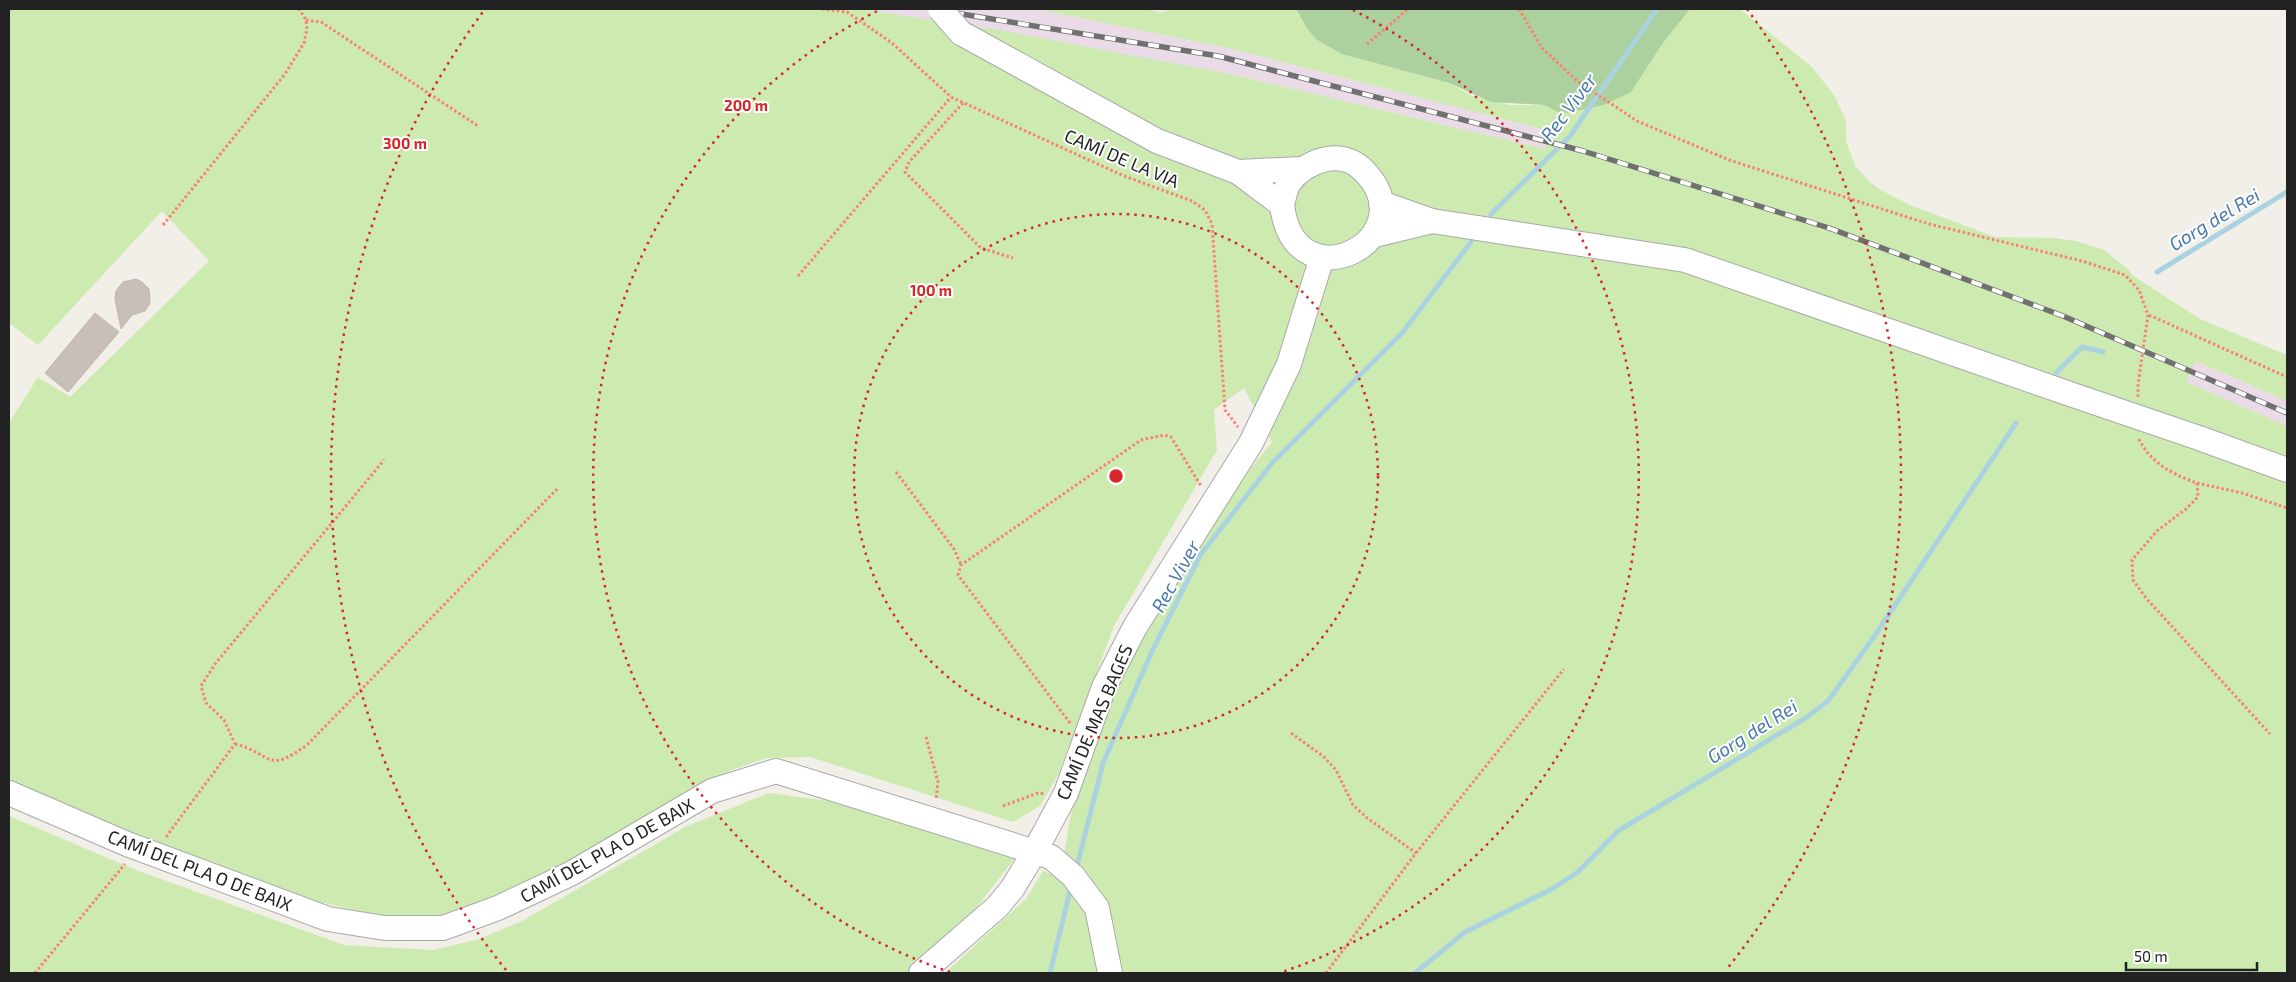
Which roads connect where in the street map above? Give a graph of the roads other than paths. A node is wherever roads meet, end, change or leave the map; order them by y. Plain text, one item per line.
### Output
1 (940, 9) edge
2 (1301, 169) junction
3 (1238, 172) junction
4 (1381, 203) junction
5 (1282, 205) junction
6 (1432, 221) junction
7 (1374, 235) junction
8 (1322, 257) junction
9 (2287, 470) edge
10 (9, 793) edge
11 (1044, 846) junction
12 (921, 973) edge
13 (1110, 973) edge

1 - 3 street, bridge
2 - 3 street
2 - 4 street
2 - 5 street
3 - 5 street
4 - 6 street
4 - 7 street
5 - 8 street
6 - 7 street
6 - 9 street, bridge
7 - 8 street
8 - 11 street, CAMÍ DE MAS BAGES
10 - 11 street, CAMÍ DEL PLA O DE BAIX
11 - 12 street, CAMÍ DE MAS BAGES
11 - 13 street, CAMÍ DEL PLA O DE BAIX

